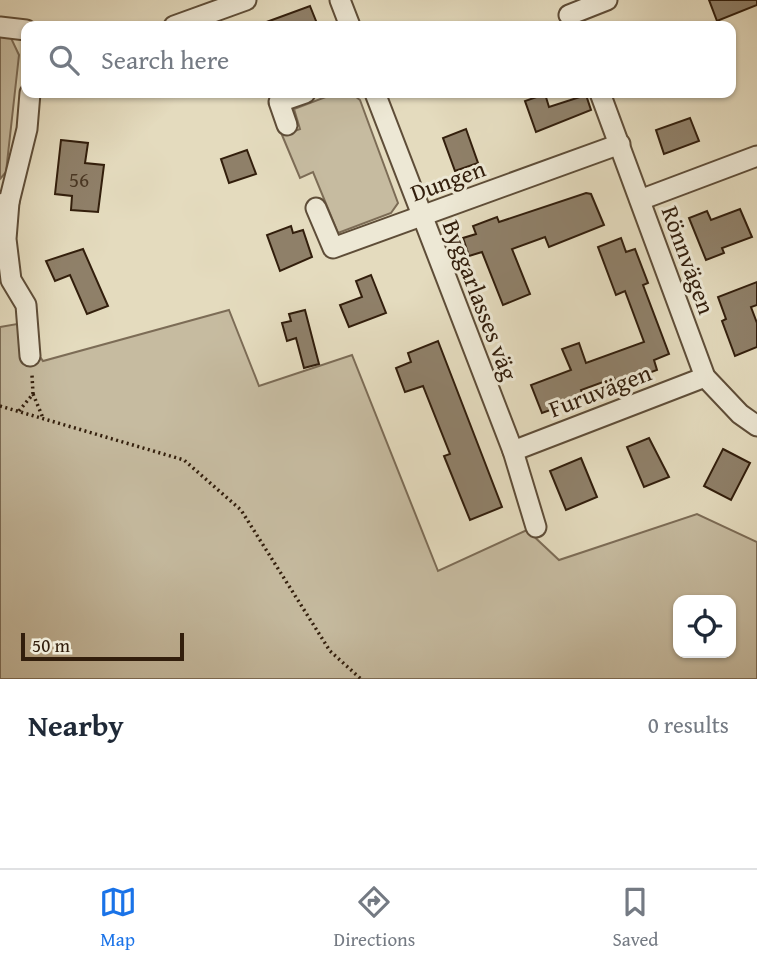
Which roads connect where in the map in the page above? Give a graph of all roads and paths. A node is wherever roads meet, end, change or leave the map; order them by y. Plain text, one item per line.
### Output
1 (246, 0) edge
2 (340, 0) edge
3 (607, 0) edge
4 (568, 14) edge
5 (188, 21) edge
6 (348, 21) edge
7 (0, 27) edge
8 (21, 29) edge
9 (30, 98) edge
10 (291, 98) edge
11 (377, 98) edge
12 (602, 98) edge
13 (288, 125) dead end
14 (620, 144) junction
15 (757, 156) edge
16 (640, 200) junction
17 (5, 203) edge
18 (316, 208) dead end
19 (421, 217) junction
20 (30, 356) joint
21 (705, 377) junction
22 (33, 394) junction
23 (0, 406) edge
24 (19, 411) junction
25 (43, 418) junction
26 (757, 426) edge
27 (513, 451) junction
28 (536, 527) dead end
29 (361, 679) edge

1 - 5 street
2 - 6 street
3 - 4 street
7 - 8 street
9 - 17 street
10 - 13 street
11 - 19 street, Byggarlasses väg
12 - 14 street, Rönnvägen
14 - 16 street, Rönnvägen
14 - 19 street, Dungen
15 - 16 street
16 - 21 street, Rönnvägen
17 - 20 street
18 - 19 street, Dungen
19 - 27 street, Byggarlasses väg
20 - 22 path
21 - 26 street, Rönnvägen
21 - 27 street, Furuvägen
22 - 24 path
22 - 25 path
23 - 24 path
24 - 25 path
25 - 29 path
27 - 28 street, Byggarlasses väg

